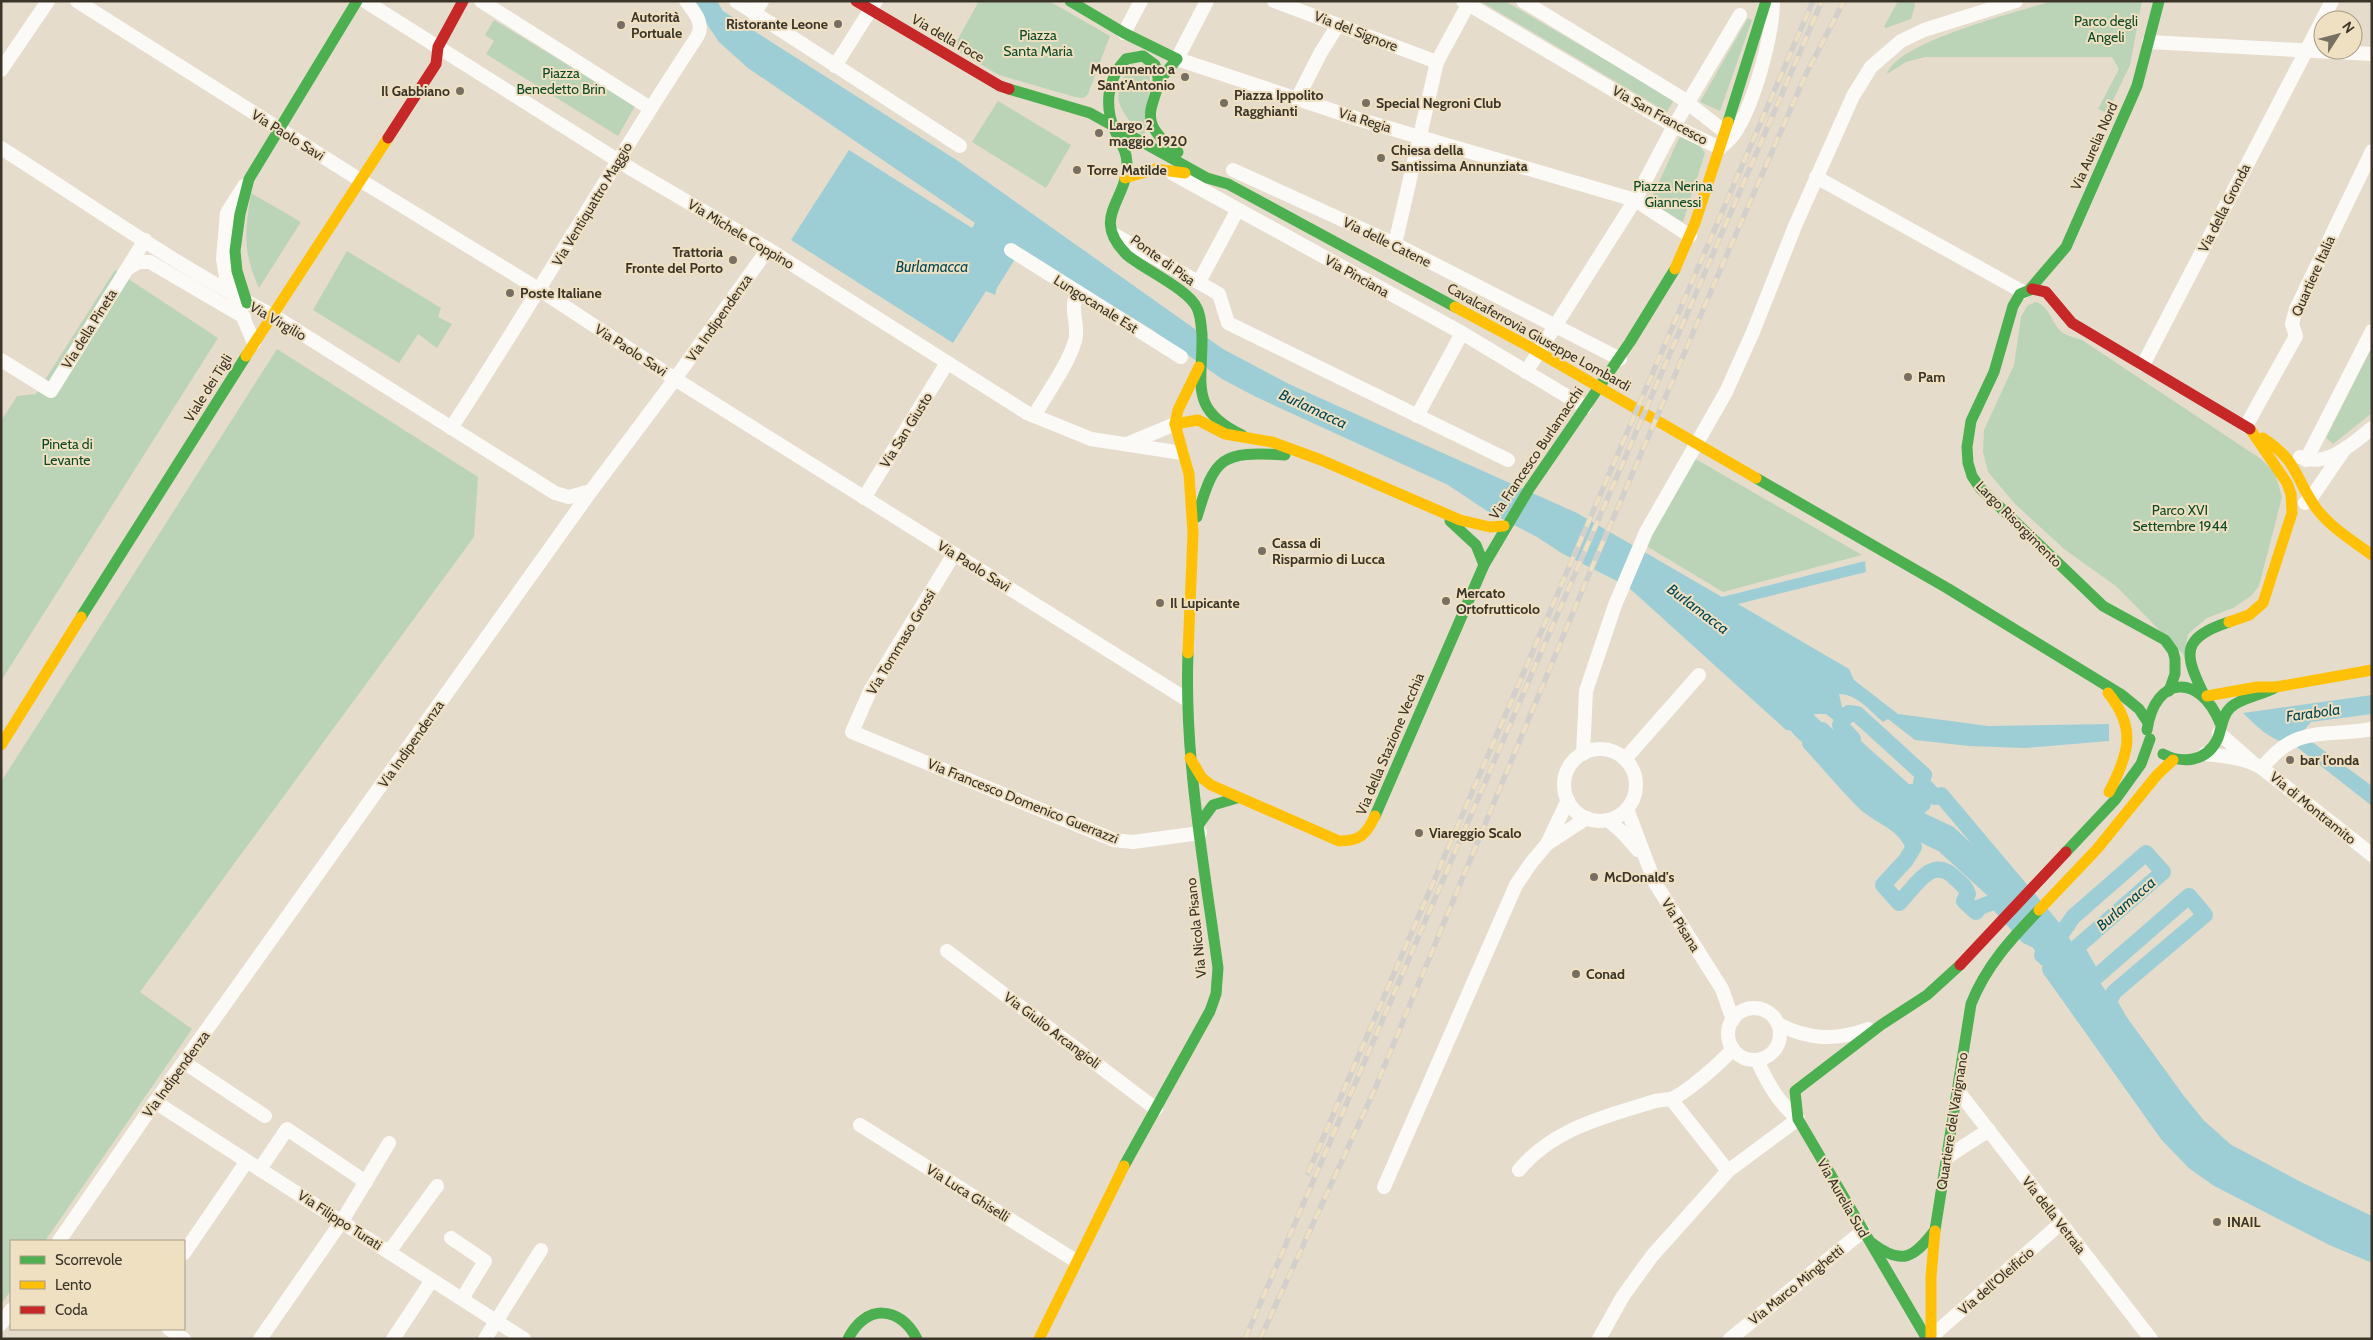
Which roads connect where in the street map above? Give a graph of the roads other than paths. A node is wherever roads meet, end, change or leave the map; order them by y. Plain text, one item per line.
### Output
1 (48, 1) edge
2 (77, 1) edge
3 (356, 1) edge
4 (365, 1) edge
5 (463, 1) edge
6 (481, 1) edge
7 (686, 1) edge
8 (736, 1) edge
9 (762, 1) edge
10 (856, 1) edge
11 (1070, 1) edge
12 (1141, 1) edge
13 (1207, 1) edge
14 (1274, 1) edge
15 (1523, 1) edge
16 (1766, 1) edge
17 (1772, 1) edge
18 (2016, 1) edge
19 (2159, 1) edge
20 (2332, 1) edge
21 (1467, 2) edge
22 (2002, 3) edge
23 (873, 6) edge
24 (754, 14) junction
25 (1740, 15) dead end
26 (1338, 25) junction
27 (1124, 33) junction
28 (2149, 42) junction
29 (438, 47) junction
30 (2305, 51) junction
31 (2372, 54) edge
32 (1148, 58) junction
33 (1177, 59) junction
34 (1436, 62) junction
35 (835, 66) junction
36 (1, 70) edge
37 (1158, 82) junction
38 (1297, 98) junction
39 (1689, 103) junction
40 (650, 108) junction
41 (1112, 124) junction
42 (1674, 126) junction
43 (280, 130) junction
44 (1725, 132) junction
45 (1419, 137) junction
46 (1136, 138) junction
47 (960, 146) dead end
48 (1, 148) edge
49 (1720, 148) junction
50 (2372, 151) edge
51 (618, 160) junction
52 (1163, 168) junction
53 (1233, 170) dead end
54 (1816, 177) junction
55 (1125, 178) junction
56 (1207, 178) junction
57 (249, 179) junction
58 (360, 180) junction
59 (1228, 184) junction
60 (1635, 200) junction
61 (1237, 211) junction
62 (1112, 234) junction
63 (1690, 236) junction
64 (145, 240) junction
65 (1395, 244) junction
66 (2066, 247) junction
67 (768, 249) junction
68 (1011, 250) dead end
69 (128, 268) junction
70 (1199, 282) junction
71 (540, 290) junction
72 (2026, 290) junction
73 (1078, 292) junction
74 (233, 295) junction
75 (2056, 302) junction
76 (247, 303) junction
77 (274, 316) junction
78 (244, 317) junction
79 (1554, 326) junction
80 (2372, 331) edge
81 (1462, 333) junction
82 (254, 343) junction
83 (1181, 357) dead end
84 (1620, 359) junction
85 (1, 360) edge
86 (947, 363) junction
87 (2143, 365) junction
88 (1199, 368) junction
89 (1526, 372) junction
90 (675, 379) junction
91 (1585, 407) junction
92 (1034, 416) junction
93 (1417, 416) junction
94 (1175, 424) junction
95 (452, 428) junction
96 (2372, 428) edge
97 (2249, 429) junction
98 (1242, 435) junction
99 (1126, 445) junction
100 (2345, 450) junction
101 (2284, 451) junction
102 (1182, 453) junction
103 (1321, 460) junction
104 (1508, 460) dead end
105 (2306, 460) junction
106 (590, 491) junction
107 (555, 493) junction
108 (864, 498) junction
109 (2311, 498) junction
110 (1442, 513) junction
111 (2292, 513) junction
112 (569, 524) junction
113 (1504, 526) junction
114 (1192, 533) junction
115 (954, 554) junction
116 (2372, 555) edge
117 (1484, 565) junction
118 (2372, 670) edge
119 (2087, 672) junction
120 (1699, 675) dead end
121 (2276, 687) junction
122 (2169, 691) junction
123 (2206, 695) junction
124 (2149, 696) junction
125 (1186, 699) junction
126 (2147, 721) junction
127 (2220, 728) junction
128 (2372, 729) edge
129 (852, 732) joint
130 (2150, 739) junction
131 (1, 745) edge
132 (1582, 754) junction
133 (2205, 754) junction
134 (1190, 758) junction
135 (1625, 758) junction
136 (2173, 760) junction
137 (2258, 765) junction
138 (1237, 798) junction
139 (1568, 800) junction
140 (1627, 809) junction
141 (1587, 818) junction
142 (1608, 820) junction
143 (2094, 821) junction
144 (1199, 829) junction
145 (1547, 844) junction
146 (2372, 855) edge
147 (1644, 858) junction
148 (947, 951) dead end
149 (1722, 989) junction
150 (1752, 1009) junction
151 (1733, 1020) junction
152 (1778, 1024) junction
153 (1881, 1025) junction
154 (1733, 1049) junction
155 (1757, 1060) junction
156 (185, 1063) junction
157 (1958, 1091) junction
158 (1670, 1099) junction
159 (155, 1102) junction
160 (1156, 1109) junction
161 (265, 1116) dead end
162 (1798, 1119) junction
163 (860, 1126) dead end
164 (1989, 1130) junction
165 (389, 1143) dead end
166 (1947, 1157) junction
167 (246, 1161) junction
168 (260, 1169) junction
169 (1519, 1170) dead end
170 (1728, 1171) junction
171 (366, 1182) junction
172 (437, 1186) dead end
173 (1384, 1187) dead end
174 (342, 1221) junction
175 (2060, 1224) junction
176 (1935, 1230) junction
177 (1865, 1235) junction
178 (452, 1238) dead end
179 (60, 1240) edge
180 (541, 1250) dead end
181 (185, 1252) edge
182 (389, 1252) junction
183 (1076, 1262) junction
184 (432, 1280) junction
185 (462, 1299) junction
186 (10, 1311) edge
187 (496, 1321) junction
188 (1, 1324) edge
189 (170, 1330) edge
190 (918, 1338) edge
191 (1929, 1338) edge
192 (184, 1339) edge
193 (260, 1339) edge
194 (393, 1339) edge
195 (485, 1339) edge
196 (524, 1339) edge
197 (848, 1339) edge
198 (1038, 1339) edge
199 (1598, 1339) edge
200 (1730, 1339) edge
201 (2151, 1339) edge

1 - 36 street
2 - 43 street, Via Paolo Savi
3 - 43 street
4 - 29 street, Via Michele Coppino
5 - 29 street, Viale dei Tigli
6 - 40 street
7 - 40 street, Via Ventiquattro Maggio
8 - 24 street
9 - 24 street
10 - 23 street, Via della Foce
11 - 27 street, Via Regia
12 - 27 street
13 - 33 street
14 - 26 street, Via del Signore
15 - 39 street, Via San Francesco
16 - 44 street, Via Francesco Burlamacchi
17 - 49 street, Via San Francesco
18 - 22 street
19 - 28 street, Via Aurelia Nord
20 - 30 street, Via della Gronda
21 - 34 street
21 - 42 street, Via San Francesco
22 - 54 street
23 - 35 street
23 - 41 street, Via della Foce
24 - 35 street
25 - 39 street
26 - 34 street, Via del Signore
26 - 38 street
27 - 32 street, Via Regia
27 - 33 street, Via Regia
28 - 30 street
28 - 66 street, Via Aurelia Nord
29 - 51 street, Via Michele Coppino
29 - 58 street, Viale dei Tigli
30 - 31 street
30 - 87 street, Via della Gronda
32 - 37 street
32 - 41 street
33 - 37 street
33 - 38 street, Via Regia
34 - 45 street
35 - 47 street
37 - 59 street
38 - 45 street, Via Regia
39 - 42 street
39 - 44 street, Via San Francesco
40 - 51 street, Via Ventiquattro Maggio
41 - 46 street, Cavalcaferrovia Giuseppe Lombardi
41 - 55 street
42 - 49 street, Via San Francesco
42 - 60 street
43 - 57 street
43 - 58 street, Via Paolo Savi
44 - 49 street, Via Francesco Burlamacchi
45 - 60 street, Via Regia
45 - 65 street
46 - 52 street, Via Pinciana
46 - 56 street, Cavalcaferrovia Giuseppe Lombardi
48 - 64 street, Via Virgilio
49 - 63 street, Via Francesco Burlamacchi
50 - 97 street, Quartiere Italia
51 - 67 street, Via Michele Coppino
51 - 71 street, Via Ventiquattro Maggio
52 - 55 street
52 - 56 street
52 - 61 street, Via Pinciana
53 - 65 street, Via delle Catene
54 - 72 street
54 - 132 street
55 - 62 street, Ponte di Pisa
56 - 59 street, Cavalcaferrovia Giuseppe Lombardi
57 - 74 street
57 - 76 street
58 - 71 street, Via Paolo Savi
58 - 77 street, Viale dei Tigli
59 - 119 street, Cavalcaferrovia Giuseppe Lombardi
60 - 63 street, Via Regia
60 - 79 street
61 - 70 street
61 - 81 street, Via Pinciana
62 - 70 street
62 - 88 street, Ponte di Pisa
63 - 84 street, Via Francesco Burlamacchi
64 - 69 street, Via della Pineta
64 - 74 street, Via Virgilio
65 - 79 street, Via delle Catene
66 - 72 street, Via Aurelia Nord
66 - 75 street
67 - 86 street, Via Michele Coppino
67 - 90 street, Via Indipendenza
68 - 73 street, Lungocanale Est
69 - 78 street
69 - 85 street, Via della Pineta
70 - 93 street
71 - 90 street, Via Paolo Savi
71 - 95 street, Via Ventiquattro Maggio
72 - 75 street
72 - 122 street, Largo Risorgimento
73 - 83 street, Lungocanale Est
73 - 92 street
74 - 76 street, Via Virgilio
74 - 78 street
75 - 87 street
76 - 77 street, Via Virgilio
77 - 82 street, Viale dei Tigli
77 - 95 street, Via Virgilio
78 - 82 street
79 - 84 street, Via delle Catene
79 - 89 street
80 - 105 street
81 - 89 street, Via Pinciana
81 - 93 street
82 - 131 street, Viale dei Tigli
84 - 91 street, Via Francesco Burlamacchi
86 - 92 street, Via Michele Coppino
86 - 108 street, Via San Giusto
87 - 97 street
88 - 94 street
88 - 98 street
89 - 91 street, Via Pinciana
90 - 106 street, Via Indipendenza
90 - 108 street, Via Paolo Savi
91 - 113 street, Via Francesco Burlamacchi
92 - 99 street, Via Michele Coppino
93 - 104 street
94 - 98 street
94 - 99 street
94 - 102 street
95 - 107 street, Via Virgilio
96 - 100 street
97 - 101 street
97 - 111 street
98 - 103 street
99 - 102 street, Via Michele Coppino
100 - 105 street
100 - 109 street
101 - 105 street
101 - 109 street
102 - 114 street
103 - 110 street
103 - 114 street
106 - 107 street, Via Virgilio
106 - 112 street, Via Indipendenza
107 - 112 street, Via Virgilio
108 - 115 street, Via Paolo Savi
109 - 111 street
109 - 116 street
110 - 113 street
110 - 117 street
111 - 123 street
112 - 156 street, Via Indipendenza
113 - 117 street, Via Francesco Burlamacchi
114 - 125 street, Via Nicola Pisano
115 - 125 street, Via Paolo Savi
115 - 129 street, Via Tommaso Grossi
117 - 138 street, Via della Stazione Vecchia
118 - 121 street
119 - 124 street
119 - 126 street
119 - 143 street
120 - 135 street
121 - 123 street
121 - 127 street
122 - 123 street
122 - 124 street
123 - 127 street
124 - 126 street
125 - 134 street, Via Nicola Pisano
126 - 130 street
127 - 133 street
127 - 137 street, Via di Montramito
128 - 137 street
129 - 144 street, Via Francesco Domenico Guerrazzi
130 - 136 street
130 - 143 street
132 - 135 street
132 - 139 street
133 - 136 street
133 - 137 street, Via di Montramito
134 - 138 street, Via della Stazione Vecchia
134 - 144 street, Via Nicola Pisano
135 - 140 street
136 - 157 street, Quartiere del Varignano
137 - 146 street, Via di Montramito
138 - 144 street
139 - 141 street
139 - 145 street
140 - 142 street
140 - 147 street, Via Pisana
141 - 142 street
141 - 145 street
142 - 147 street, Via Pisana
143 - 153 street
144 - 160 street, Via Nicola Pisano
145 - 173 street
147 - 149 street, Via Pisana
148 - 160 street, Via Giulio Arcangioli
149 - 150 street, Via Pisana
149 - 151 street, Via Pisana
150 - 151 street
150 - 152 street
151 - 154 street
152 - 153 street
152 - 155 street
153 - 162 street
154 - 155 street
154 - 158 street
155 - 162 street, Via Aurelia Sud
156 - 159 street, Via Indipendenza
156 - 161 street, Via Indipendenza
157 - 164 street, Via della Vetraia
157 - 166 street, Quartiere del Varignano
158 - 169 street
158 - 170 street
159 - 167 street, Via Filippo Turati
159 - 179 street, Via Indipendenza
160 - 183 street, Via Nicola Pisano
162 - 170 street
162 - 177 street, Via Aurelia Sud
163 - 183 street, Via Luca Ghiselli
164 - 166 street
164 - 175 street, Via della Vetraia
165 - 171 street
166 - 176 street, Quartiere del Varignano
167 - 168 street, Via Filippo Turati
167 - 181 street
168 - 171 street
168 - 174 street, Via Filippo Turati
170 - 199 street
171 - 174 street
172 - 182 street
174 - 182 street, Via Filippo Turati
174 - 193 street
175 - 191 street, Via dell'Oleificio
175 - 201 street, Via della Vetraia
176 - 177 street, Quartiere del Varignano
176 - 191 street
177 - 191 street, Via Aurelia Sud
177 - 200 street, Via Marco Minghetti
178 - 185 street
180 - 187 street
182 - 184 street, Via Filippo Turati
183 - 198 street, Via Nicola Pisano
184 - 185 street, Via Filippo Turati
184 - 194 street
185 - 187 street, Via Filippo Turati
186 - 188 street
187 - 195 street
187 - 196 street, Via Filippo Turati
189 - 192 street
190 - 197 street

